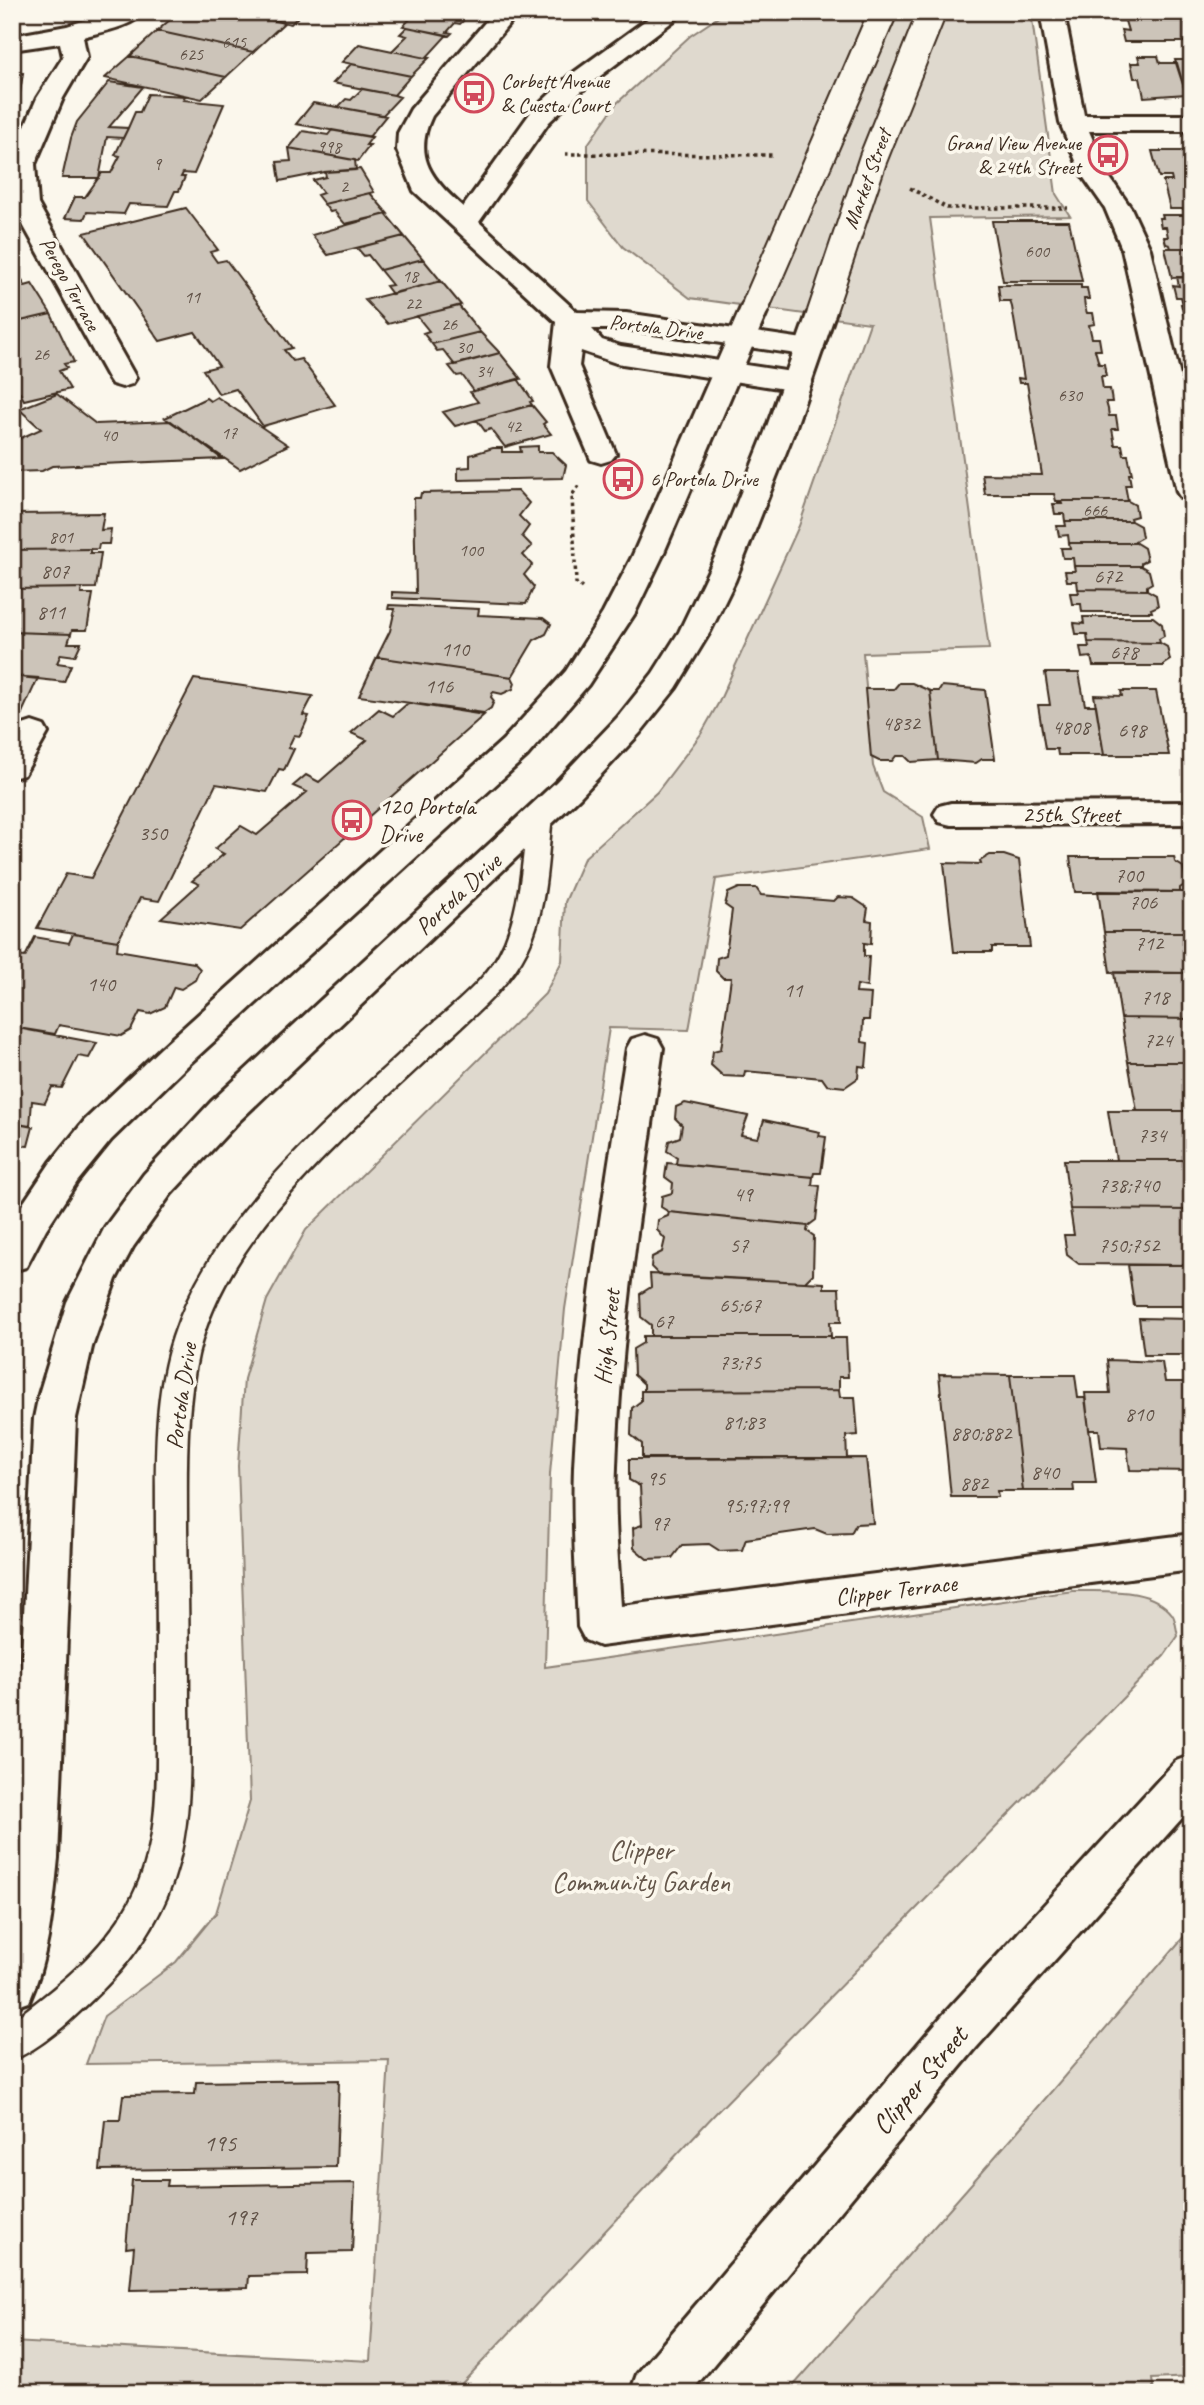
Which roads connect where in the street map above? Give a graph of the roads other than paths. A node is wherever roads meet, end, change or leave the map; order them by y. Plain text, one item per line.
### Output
1 (131, 12) edge
2 (507, 12) edge
3 (673, 12) edge
4 (883, 12) edge
5 (932, 12) edge
6 (1052, 12) edge
7 (70, 33) junction
8 (12, 43) edge
9 (1073, 123) junction
10 (1192, 123) edge
11 (464, 224) junction
12 (570, 320) junction
13 (741, 338) junction
14 (810, 348) junction
15 (727, 371) junction
16 (122, 378) dead end
17 (798, 382) junction
18 (601, 454) road end
19 (1192, 492) edge
20 (32, 733) dead end
21 (12, 767) edge
22 (1192, 813) edge
23 (951, 814) dead end
24 (540, 816) junction
25 (645, 1048) dead end
26 (12, 1256) edge
27 (1192, 1552) edge
28 (600, 1628) joint
29 (1192, 1775) edge
30 (12, 1986) edge
31 (12, 2043) edge
32 (656, 2393) edge

1 - 7 street
2 - 11 street, Portola Drive
3 - 11 street
4 - 13 street, Market Street, bridge
5 - 14 street, Market Street, bridge
6 - 9 street
7 - 8 street
7 - 16 street, Perego Terrace
9 - 10 street
9 - 19 street
11 - 12 street, Portola Drive
12 - 13 street, Portola Drive
12 - 15 street, Portola Drive
12 - 18 street
13 - 14 street, Portola Drive
13 - 15 street, Portola Drive
14 - 17 street, Portola Drive
15 - 17 street, Portola Drive
15 - 26 street, Portola Drive
17 - 24 street, Portola Drive
20 - 21 street
22 - 23 street, 25th Street
24 - 30 street, Portola Drive
24 - 31 lane, Portola Drive
25 - 28 street, High Street
27 - 28 street, Clipper Terrace
29 - 32 street, Clipper Street

